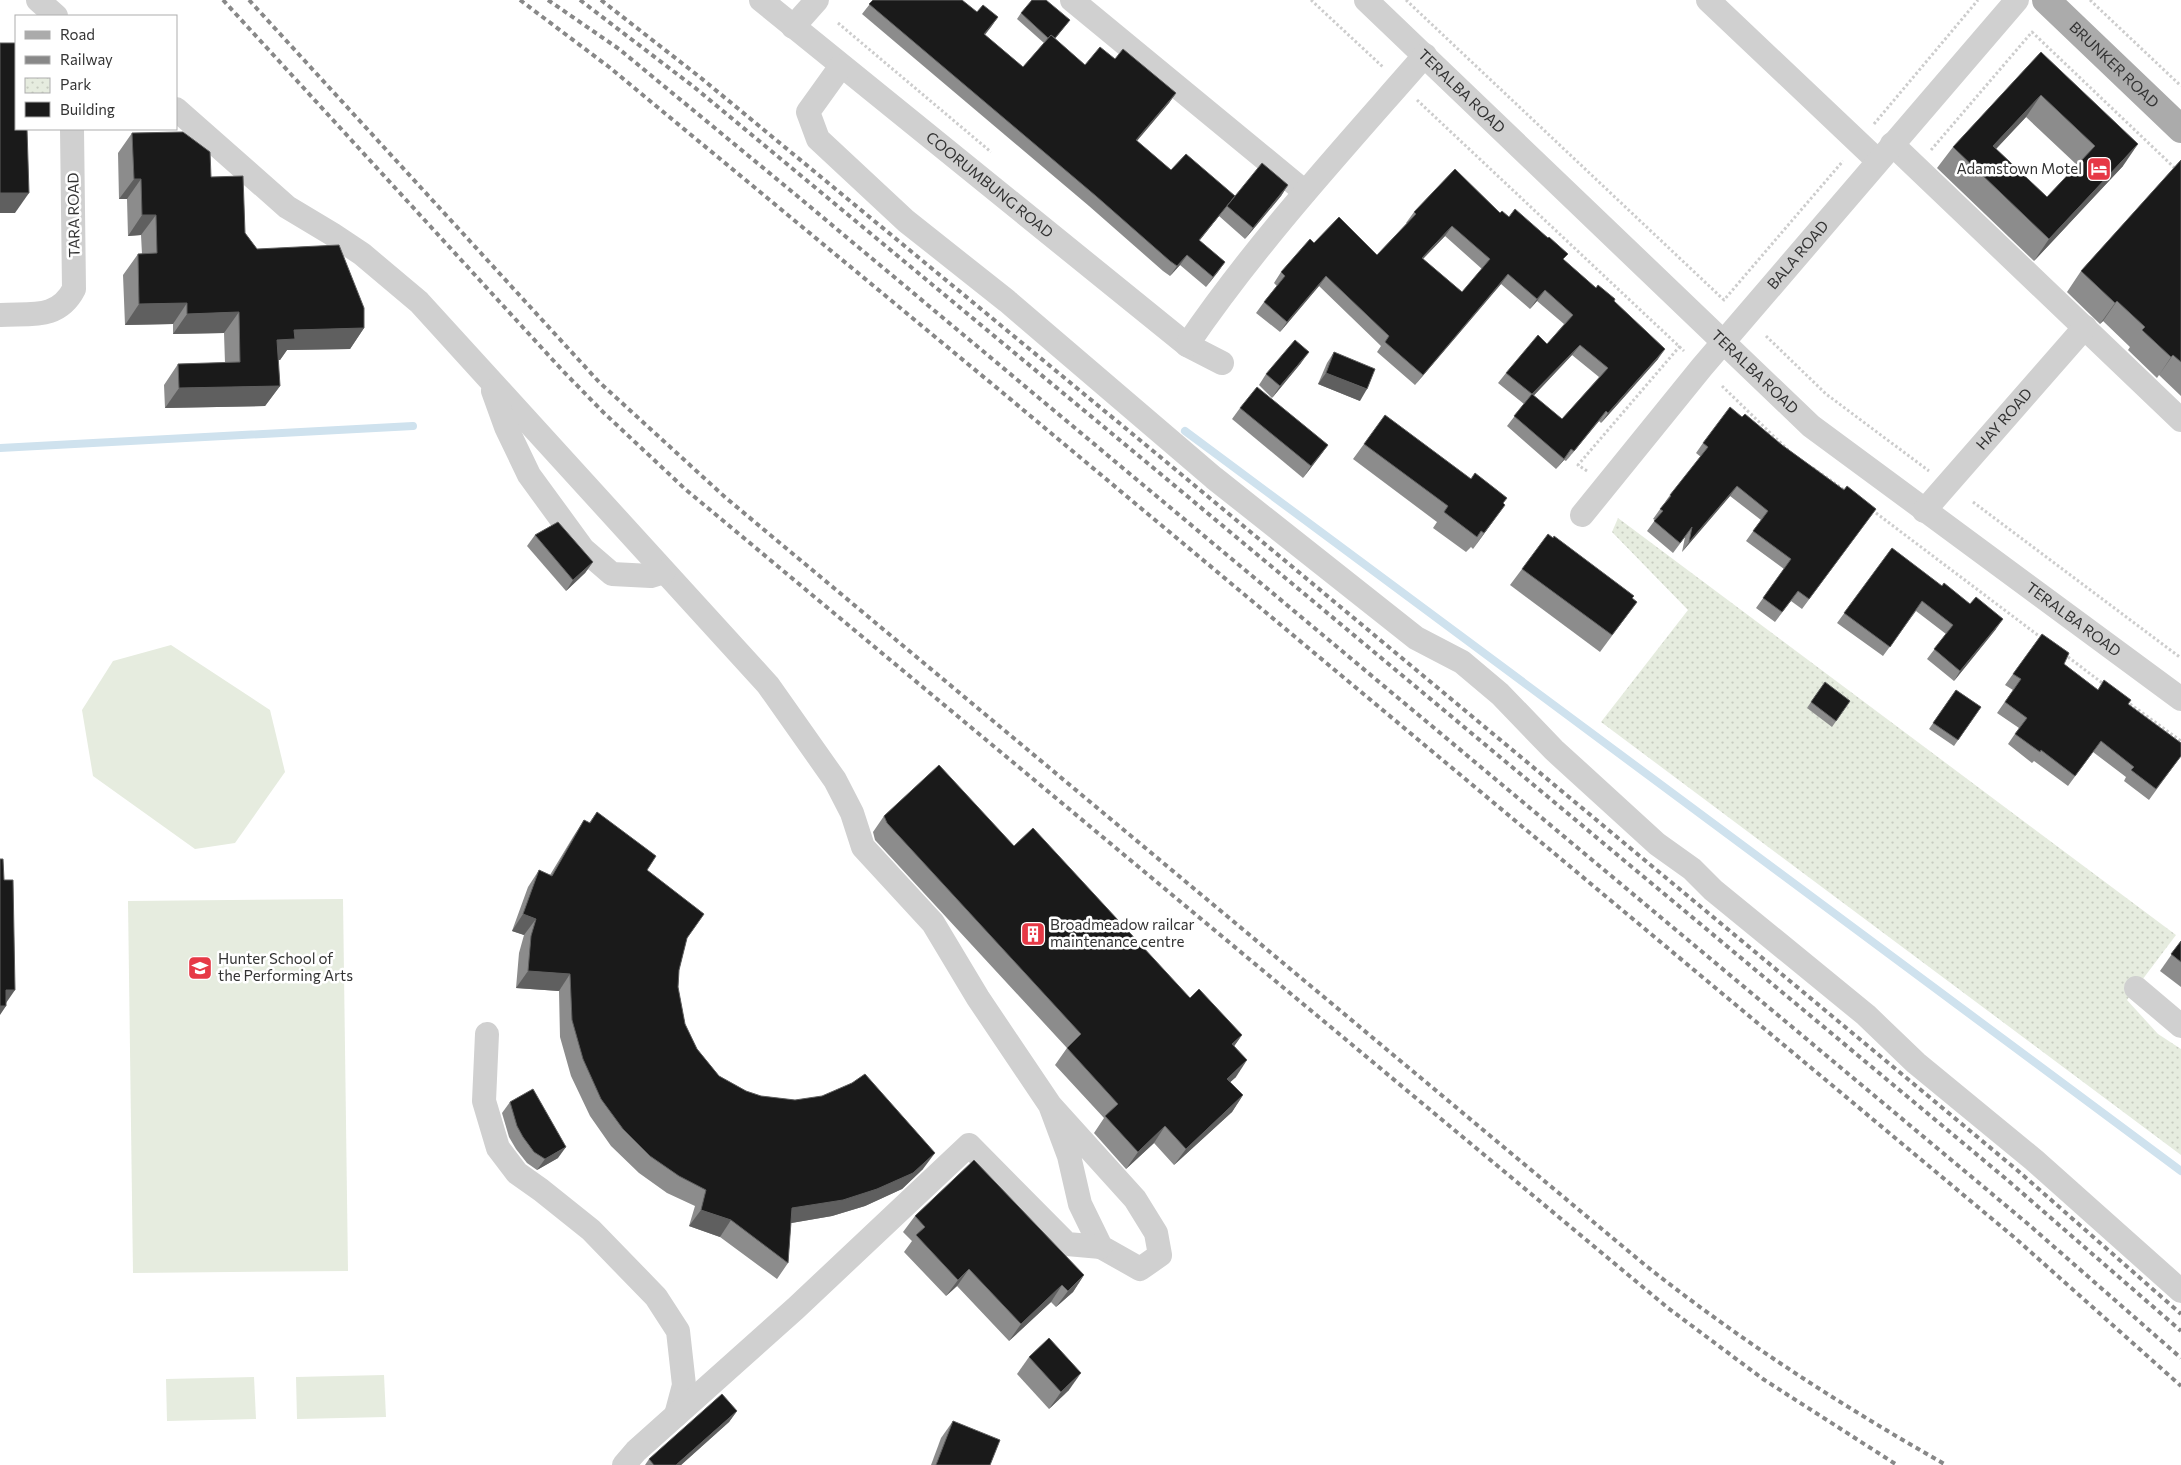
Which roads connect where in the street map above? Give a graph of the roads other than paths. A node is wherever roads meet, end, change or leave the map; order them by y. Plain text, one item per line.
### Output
1 (38, 0) edge
2 (762, 0) edge
3 (817, 0) edge
4 (1072, 0) edge
5 (1366, 0) edge
6 (1708, 0) edge
7 (2017, 0) edge
8 (2046, 0) edge
9 (55, 15) edge
10 (793, 27) junction
11 (1425, 56) junction
12 (842, 66) junction
13 (178, 110) edge
14 (2181, 129) edge
15 (72, 130) edge
16 (1885, 153) junction
17 (1305, 192) junction
18 (0, 314) edge
19 (2085, 327) junction
20 (1724, 342) junction
21 (1187, 345) junction
22 (1222, 363) dead end
23 (488, 378) junction
24 (2181, 420) edge
25 (1924, 511) junction
26 (1582, 515) dead end
27 (664, 572) junction
28 (2181, 699) edge
29 (2136, 988) dead end
30 (2181, 1026) edge
31 (487, 1034) dead end
32 (1050, 1105) junction
33 (1101, 1247) junction
34 (2181, 1291) edge
35 (676, 1416) junction
36 (624, 1465) edge

1 - 9 street
2 - 10 street, COORUMBUNG ROAD
3 - 10 street
4 - 17 street
5 - 11 street, TERALBA ROAD
6 - 16 street
7 - 16 street, BALA ROAD
8 - 14 main road, BRUNKER ROAD
10 - 12 street, COORUMBUNG ROAD
11 - 17 street
11 - 20 street, TERALBA ROAD
12 - 21 street, COORUMBUNG ROAD
12 - 34 street
13 - 23 street
15 - 18 street, TARA ROAD
16 - 19 street
16 - 20 street, BALA ROAD
17 - 21 street
19 - 24 street
19 - 25 street, HAY ROAD
20 - 25 street, TERALBA ROAD
20 - 26 street, BALA ROAD
21 - 22 street, COORUMBUNG ROAD
23 - 27 street
23 - 27 street
25 - 28 street, TERALBA ROAD
27 - 32 street
29 - 30 street
31 - 35 street
32 - 33 street
32 - 33 street
33 - 35 street
35 - 36 street

